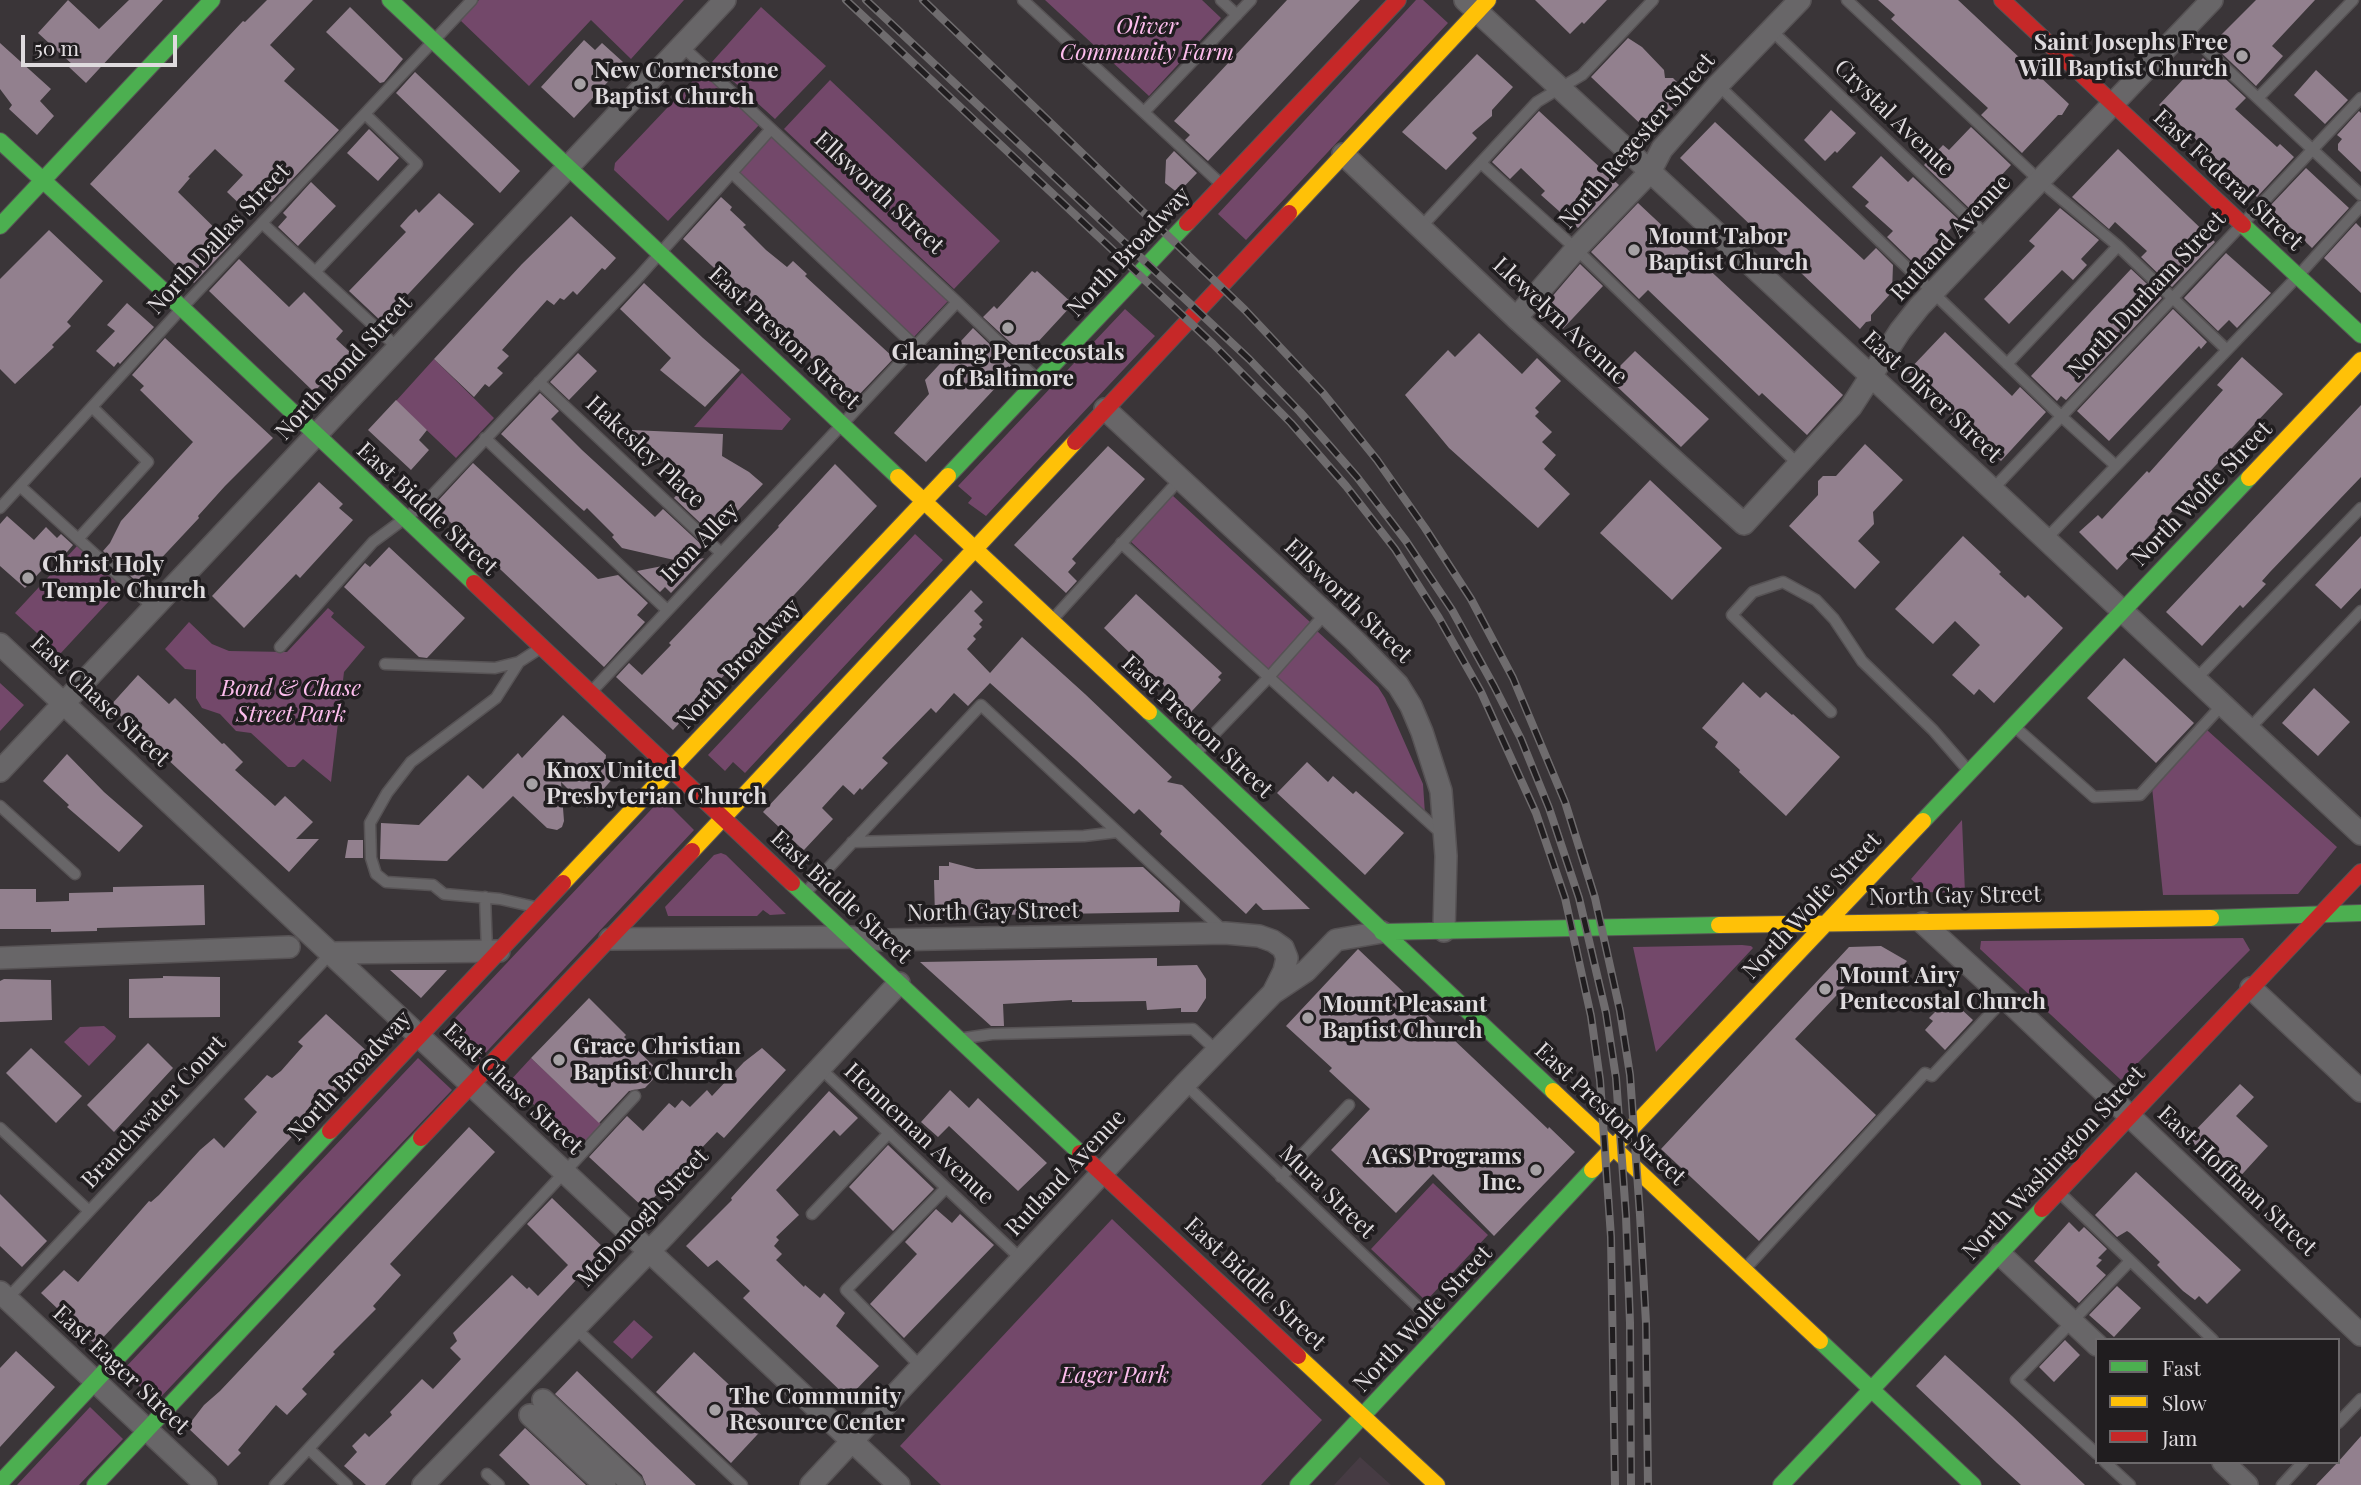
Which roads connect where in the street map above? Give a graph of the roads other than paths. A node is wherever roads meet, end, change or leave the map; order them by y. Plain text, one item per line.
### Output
1 (212, 0) edge
2 (390, 0) edge
3 (472, 0) edge
4 (725, 0) edge
5 (1023, 0) edge
6 (1221, 0) edge
7 (1251, 0) edge
8 (1398, 0) edge
9 (1653, 0) edge
10 (1800, 0) edge
11 (1847, 0) edge
12 (2003, 0) edge
13 (2212, 0) edge
14 (2353, 0) edge
15 (1476, 4) edge
16 (1237, 15) junction
17 (2185, 29) junction
18 (1771, 30) junction
19 (434, 41) junction
20 (682, 46) junction
21 (1718, 85) junction
22 (1560, 88) junction
23 (2258, 98) junction
24 (2361, 98) edge
25 (2114, 104) junction
26 (1144, 111) junction
27 (365, 114) junction
28 (771, 129) junction
29 (0, 141) edge
30 (2312, 149) junction
31 (1343, 154) junction
32 (1481, 163) junction
33 (568, 167) junction
34 (1650, 172) junction
35 (732, 173) junction
36 (43, 180) junction
37 (2040, 181) junction
38 (1223, 186) junction
39 (2361, 194) edge
40 (2361, 206) edge
41 (262, 223) junction
42 (2242, 224) junction
43 (0, 226) edge
44 (1421, 227) junction
45 (1987, 236) junction
46 (2118, 246) junction
47 (1576, 249) junction
48 (660, 253) junction
49 (316, 271) junction
50 (2298, 276) junction
51 (1933, 293) junction
52 (2173, 299) junction
53 (957, 302) junction
54 (182, 308) junction
55 (1516, 318) junction
56 (2361, 335) edge
57 (915, 346) junction
58 (398, 348) junction
59 (2225, 349) junction
60 (2361, 360) edge
61 (2007, 364) junction
62 (1871, 376) junction
63 (1039, 381) junction
64 (540, 382) junction
65 (93, 408) junction
66 (1105, 409) junction
67 (2062, 417) junction
68 (842, 424) junction
69 (317, 437) junction
70 (485, 438) junction
71 (1799, 464) junction
72 (2115, 466) junction
73 (1180, 478) junction
74 (21, 486) junction
75 (1993, 489) junction
76 (924, 501) junction
77 (0, 508) edge
78 (2361, 509) edge
79 (404, 519) junction
80 (1744, 524) joint
81 (78, 539) junction
82 (2046, 539) junction
83 (1121, 543) junction
84 (975, 549) junction
85 (721, 553) junction
86 (154, 608) junction
87 (666, 609) junction
88 (2122, 610) junction
89 (2361, 611) edge
90 (1325, 614) junction
91 (1051, 621) junction
92 (0, 644) edge
93 (280, 647) dead end
94 (541, 647) junction
95 (519, 663) junction
96 (385, 664) dead end
97 (1269, 677) junction
98 (2196, 680) junction
99 (590, 693) junction
100 (64, 704) junction
101 (2222, 704) junction
102 (1831, 712) dead end
103 (2013, 725) junction
104 (2249, 729) junction
105 (1194, 755) junction
106 (672, 768) junction
107 (0, 771) edge
108 (1969, 771) junction
109 (0, 806) edge
110 (724, 817) junction
111 (1117, 832) junction
112 (2361, 834) edge
113 (1445, 838) junction
114 (852, 842) junction
115 (2361, 872) edge
116 (75, 874) dead end
117 (804, 894) junction
118 (485, 897) junction
119 (539, 908) junction
120 (2361, 913) edge
121 (2323, 914) junction
122 (1828, 923) junction
123 (1923, 923) junction
124 (1444, 931) junction
125 (1382, 932) junction
126 (1225, 933) junction
127 (849, 937) junction
128 (610, 939) junction
129 (289, 947) dead end
130 (493, 951) junction
131 (331, 953) junction
132 (0, 958) edge
133 (899, 983) junction
134 (2251, 988) junction
135 (1273, 993) junction
136 (2005, 998) junction
137 (418, 1037) junction
138 (958, 1039) junction
139 (1217, 1051) junction
140 (819, 1067) junction
141 (1185, 1084) junction
142 (471, 1086) junction
143 (2361, 1091) edge
144 (635, 1096) dead end
145 (1349, 1105) dead end
146 (2130, 1116) junction
147 (0, 1128) edge
148 (889, 1133) junction
149 (1613, 1147) junction
150 (564, 1172) junction
151 (1102, 1172) junction
152 (1281, 1177) junction
153 (946, 1188) junction
154 (2058, 1192) junction
155 (89, 1211) junction
156 (812, 1214) dead end
157 (649, 1251) junction
158 (2000, 1254) junction
159 (1021, 1259) junction
160 (2130, 1261) junction
161 (1744, 1270) junction
162 (4, 1296) edge
163 (2072, 1321) junction
164 (575, 1328) junction
165 (1442, 1329) junction
166 (2361, 1335) edge
167 (2211, 1338) edge
168 (2095, 1343) edge
169 (921, 1367) junction
170 (96, 1382) junction
171 (1871, 1390) junction
172 (2361, 1399) edge
173 (1364, 1416) junction
174 (2340, 1421) edge
175 (147, 1430) junction
176 (852, 1441) junction
177 (309, 1449) junction
178 (2095, 1452) edge
179 (2107, 1464) edge
180 (2225, 1464) edge
181 (2301, 1464) edge
182 (488, 1474) dead end
183 (0, 1483) edge
184 (95, 1485) edge
185 (206, 1485) edge
186 (275, 1485) edge
187 (347, 1485) edge
188 (423, 1485) edge
189 (499, 1485) edge
190 (605, 1485) edge
191 (633, 1485) edge
192 (741, 1485) edge
193 (811, 1485) edge
194 (899, 1485) edge
195 (1298, 1485) edge
196 (1437, 1485) edge
197 (1781, 1485) edge
198 (1973, 1485) edge
199 (2130, 1485) edge
200 (2247, 1485) edge
201 (2282, 1485) edge

1 - 36 main road
2 - 19 main road, East Preston Street
3 - 19 lane, North Dallas Street
4 - 20 street, North Bond Street
5 - 26 lane
6 - 16 lane
7 - 16 lane
8 - 38 main road, North Broadway
9 - 22 lane
10 - 18 street, North Regester Street
11 - 37 lane
12 - 25 main road, East Federal Street
13 - 17 street, Rutland Avenue
14 - 23 lane
15 - 22 street, East Oliver Street
15 - 31 main road
16 - 26 lane
17 - 23 lane
17 - 25 street, Rutland Avenue
18 - 21 street, North Regester Street
18 - 45 lane, Crystal Avenue
19 - 27 lane, North Dallas Street
19 - 33 main road, East Preston Street
20 - 28 lane, Ellsworth Street
20 - 33 street, North Bond Street
21 - 34 street, North Regester Street
21 - 51 lane
22 - 32 lane
22 - 34 street, East Oliver Street
23 - 30 lane
24 - 30 lane, North Durham Street
25 - 37 street, Rutland Avenue
25 - 42 main road, East Federal Street
26 - 38 lane
27 - 41 lane, North Dallas Street
27 - 49 lane
28 - 35 lane
28 - 53 lane, Ellsworth Street
29 - 36 main road, East Biddle Street
30 - 39 lane
30 - 42 lane, North Durham Street
31 - 44 street, Llewelyn Avenue
31 - 66 main road
32 - 44 lane
32 - 47 lane
33 - 48 main road, East Preston Street
33 - 58 street, North Bond Street
34 - 47 street, North Regester Street
34 - 62 street, East Oliver Street
35 - 48 lane
35 - 57 lane
36 - 43 main road
36 - 54 main road, East Biddle Street
37 - 45 street, Rutland Avenue
37 - 46 lane
38 - 63 main road, North Broadway
40 - 50 lane
41 - 49 lane
41 - 54 lane, North Dallas Street
42 - 50 main road, East Federal Street
42 - 52 lane, North Durham Street
44 - 55 street, Llewelyn Avenue
45 - 51 street, Rutland Avenue
46 - 52 lane
46 - 61 lane
47 - 55 street, North Regester Street
47 - 71 lane
48 - 64 lane
48 - 68 main road, East Preston Street
49 - 58 lane
50 - 56 main road, East Federal Street
50 - 59 lane
51 - 61 lane
51 - 62 street, Rutland Avenue
52 - 59 lane
52 - 67 lane, North Durham Street
53 - 57 lane, Iron Alley
53 - 63 lane, Ellsworth Street
54 - 65 lane, North Dallas Street
54 - 69 main road, East Biddle Street
55 - 80 street, Llewelyn Avenue
57 - 68 lane, Iron Alley
58 - 69 street, North Bond Street
59 - 72 lane
60 - 88 main road, North Wolfe Street
61 - 67 lane
62 - 71 street, Rutland Avenue
62 - 75 street, East Oliver Street
63 - 76 main road, North Broadway
64 - 70 lane
64 - 85 lane, Hakesley Place
65 - 74 lane, North Dallas Street
65 - 81 lane
66 - 73 street, Ellsworth Street
66 - 84 main road
67 - 72 lane
67 - 75 lane, North Durham Street
68 - 76 main road, East Preston Street
68 - 85 lane, Iron Alley
69 - 79 main road, East Biddle Street
69 - 86 street, North Bond Street
70 - 79 lane
70 - 87 lane
71 - 80 street, Rutland Avenue
72 - 82 lane
73 - 83 lane
73 - 90 street, Ellsworth Street
74 - 77 lane, North Dallas Street
74 - 81 lane
75 - 82 street, East Oliver Street
76 - 84 main road, East Preston Street
76 - 106 main road, North Broadway
78 - 98 lane
79 - 93 lane
79 - 94 main road, East Biddle Street
81 - 86 lane
82 - 88 street, East Oliver Street
83 - 91 lane
83 - 97 lane
84 - 91 main road, East Preston Street
84 - 110 main road
85 - 87 lane, Iron Alley
86 - 100 street, North Bond Street
87 - 99 lane, Iron Alley
88 - 98 street, East Oliver Street
88 - 103 main road, North Wolfe Street
89 - 104 lane
90 - 97 lane
90 - 113 street, Ellsworth Street
91 - 105 main road, East Preston Street
92 - 100 street, East Chase Street
94 - 95 lane
94 - 99 main road, East Biddle Street
95 - 96 lane
95 - 118 lane
97 - 105 lane
97 - 113 lane
98 - 101 street, East Oliver Street
99 - 106 main road, East Biddle Street
100 - 107 street, North Bond Street
100 - 131 street, East Chase Street
101 - 103 lane
101 - 104 street, East Oliver Street
102 - 108 lane
103 - 108 main road, North Wolfe Street
104 - 112 street, East Oliver Street
105 - 125 main road, East Preston Street
106 - 110 main road, East Biddle Street
106 - 119 main road, North Broadway
108 - 122 main road, North Wolfe Street
109 - 116 lane
110 - 117 main road, East Biddle Street
110 - 128 main road
111 - 114 lane
111 - 114 lane
111 - 126 lane
113 - 124 street, Ellsworth Street
114 - 117 lane
115 - 121 main road, North Washington Street
117 - 127 main road, East Biddle Street
118 - 119 lane
118 - 130 lane
119 - 130 main road, North Broadway
120 - 121 main road, North Gay Street
121 - 123 main road, North Gay Street
121 - 134 main road, North Washington Street
122 - 123 main road, North Gay Street
122 - 124 main road, North Gay Street
122 - 149 main road, North Wolfe Street
123 - 136 street, East Hoffman Street
124 - 125 main road, North Gay Street
125 - 135 street, Rutland Avenue
125 - 149 main road, East Preston Street
126 - 127 street, North Gay Street
126 - 135 street, North Gay Street
127 - 128 street, North Gay Street
127 - 133 main road, East Biddle Street
128 - 142 main road
129 - 132 street
130 - 131 street
130 - 137 main road, North Broadway
131 - 137 street, East Chase Street
131 - 155 lane, Branchwater Court
133 - 138 main road, East Biddle Street
133 - 140 street, McDonogh Street
134 - 143 street
134 - 146 main road, North Washington Street
135 - 139 street, Rutland Avenue
136 - 146 street, East Hoffman Street
136 - 161 lane
137 - 142 street, East Chase Street
137 - 170 main road, North Broadway
138 - 139 lane
138 - 151 main road, East Biddle Street
139 - 141 street, Rutland Avenue
140 - 148 lane, Henneman Avenue
140 - 157 street, McDonogh Street
141 - 151 street, Rutland Avenue
141 - 152 lane, Mura Street
142 - 150 street, East Chase Street
142 - 175 main road
144 - 150 lane
145 - 152 lane
146 - 154 main road, North Washington Street
146 - 166 street, East Hoffman Street
147 - 155 lane
148 - 153 lane, Henneman Avenue
148 - 156 lane
149 - 161 main road, East Preston Street
149 - 165 main road, North Wolfe Street
150 - 157 street, East Chase Street
150 - 177 lane
151 - 159 street, Rutland Avenue
151 - 173 main road, East Biddle Street
152 - 165 lane, Mura Street
153 - 159 lane, Henneman Avenue
153 - 169 lane
154 - 158 main road, North Washington Street
154 - 160 lane
155 - 162 lane, Branchwater Court
157 - 164 street, McDonogh Street
157 - 176 street, East Chase Street
158 - 163 street
158 - 171 main road, North Washington Street
159 - 169 street, Rutland Avenue
160 - 163 lane
160 - 167 lane
161 - 171 main road, East Preston Street
162 - 170 street, East Eager Street
163 - 168 street
163 - 178 lane
164 - 188 street, McDonogh Street
164 - 192 lane
165 - 173 main road, North Wolfe Street
169 - 176 street, Rutland Avenue
170 - 175 street, East Eager Street
170 - 183 main road, North Broadway
171 - 197 main road, North Washington Street
171 - 198 main road, East Preston Street
172 - 174 lane
173 - 195 main road, North Wolfe Street
173 - 196 main road, East Biddle Street
175 - 184 main road
175 - 185 street, East Eager Street
176 - 193 street, Rutland Avenue
176 - 194 street, East Chase Street
177 - 186 lane
177 - 187 lane
179 - 199 lane
180 - 200 street
181 - 201 lane
182 - 189 lane
190 - 191 street

